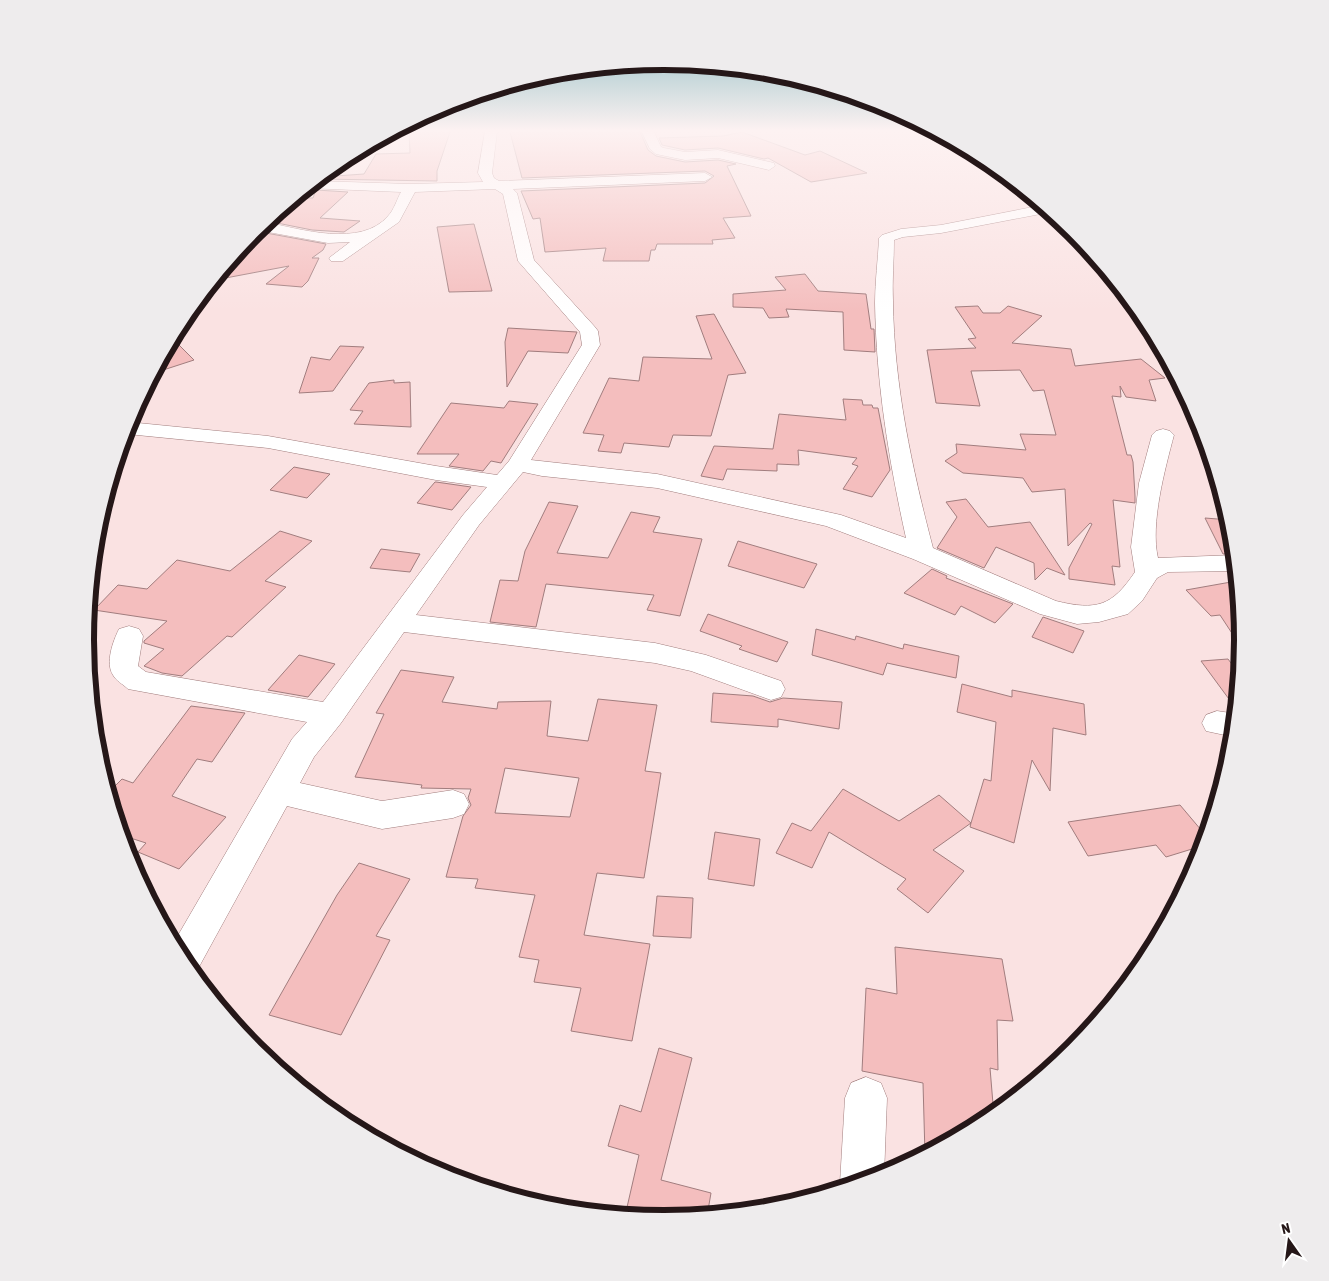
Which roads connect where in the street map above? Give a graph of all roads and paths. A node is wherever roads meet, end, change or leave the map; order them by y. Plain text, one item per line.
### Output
1 (408, 192) edge
2 (509, 192) edge
3 (1039, 210) edge
4 (271, 228) edge
5 (369, 237) junction
6 (336, 258) dead end
7 (134, 429) edge
8 (1163, 435) dead end
9 (510, 473) junction
10 (922, 553) junction
11 (1229, 562) edge
12 (1148, 572) junction
13 (397, 622) junction
14 (129, 636) dead end
15 (772, 689) dead end
16 (330, 715) junction
17 (279, 791) junction
18 (454, 804) dead end
19 (188, 954) edge
20 (866, 1098) dead end
21 (862, 1176) edge

1 - 5 street
2 - 9 street
3 - 10 street
4 - 5 street
5 - 6 street
7 - 9 street
8 - 12 street
9 - 10 street
9 - 13 street
10 - 12 street
11 - 12 street
13 - 15 street
13 - 16 street
14 - 16 street
16 - 17 street
17 - 18 street
17 - 19 street
20 - 21 street

